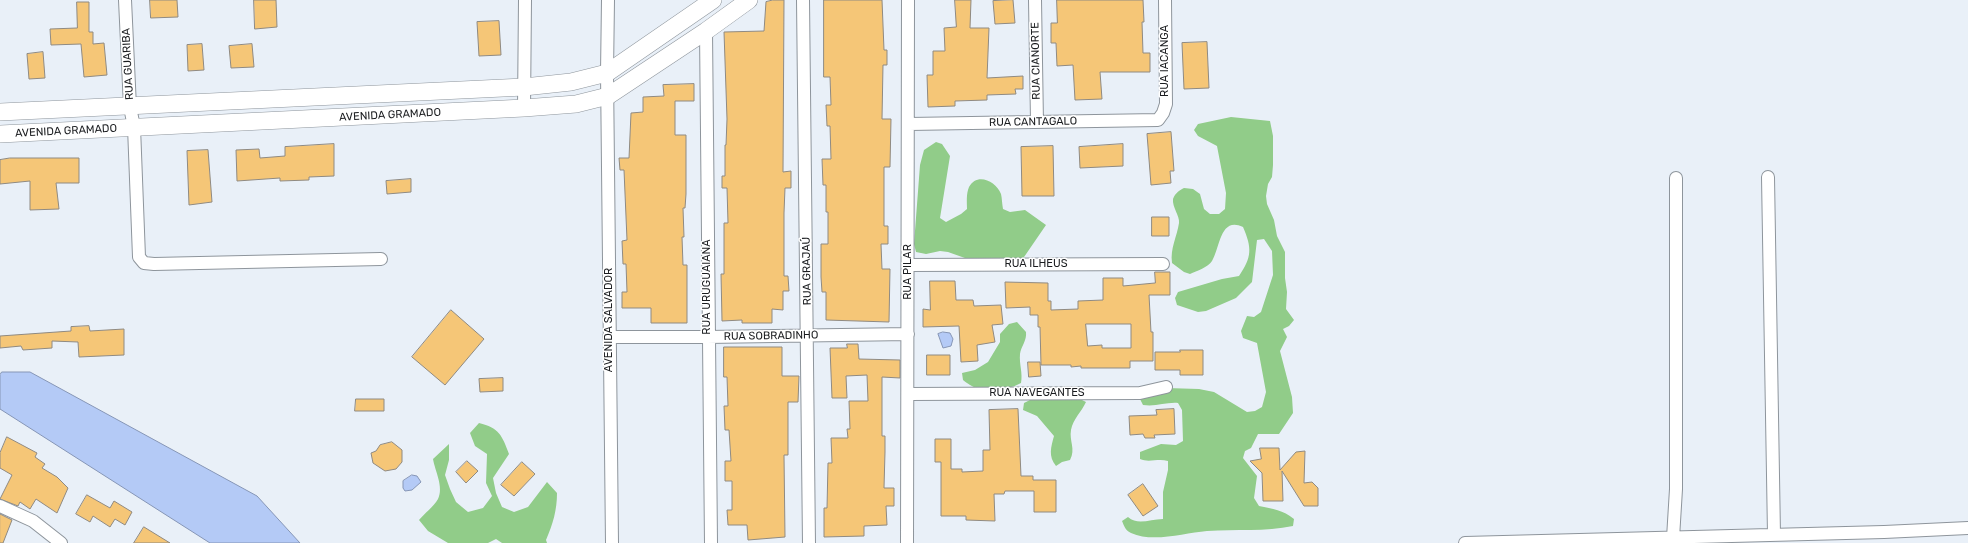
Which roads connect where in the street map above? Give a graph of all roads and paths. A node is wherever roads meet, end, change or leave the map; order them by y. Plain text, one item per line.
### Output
1 (125, 0) edge
2 (525, 0) edge
3 (608, 0) edge
4 (713, 0) edge
5 (749, 0) edge
6 (804, 0) edge
7 (908, 0) edge
8 (1035, 0) edge
9 (1165, 0) edge
10 (706, 31) junction
11 (607, 73) junction
12 (524, 87) junction
13 (608, 96) junction
14 (130, 107) junction
15 (524, 108) junction
16 (0, 112) edge
17 (1158, 120) joint
18 (1036, 122) junction
19 (909, 124) junction
20 (134, 127) junction
21 (0, 134) edge
22 (1768, 177) dead end
23 (1676, 178) dead end
24 (381, 260) dead end
25 (1163, 264) dead end
26 (908, 265) junction
27 (908, 334) junction
28 (807, 336) junction
29 (609, 337) junction
30 (708, 337) junction
31 (1166, 387) dead end
32 (908, 394) junction
33 (0, 506) edge
34 (1968, 528) edge
35 (1774, 535) junction
36 (1673, 538) junction
37 (61, 543) edge
38 (612, 543) edge
39 (710, 543) edge
40 (809, 543) edge
41 (907, 543) edge
42 (1465, 543) edge
43 (1479, 543) edge

1 - 14 street, RUA GUARIBA
2 - 12 street
3 - 11 street, AVENIDA SALVADOR
4 - 11 street, AVENIDA GRAMADO
5 - 10 street, AVENIDA GRAMADO
6 - 28 street, RUA GRAJAÚ
7 - 19 street, RUA PILAR
8 - 18 street, RUA CIANORTE
9 - 17 street, RUA IACANGA
10 - 13 street, AVENIDA GRAMADO
10 - 30 street, RUA URUGUAIANA
11 - 12 street, AVENIDA GRAMADO
11 - 13 street, AVENIDA SALVADOR
12 - 14 street, AVENIDA GRAMADO
12 - 15 street
13 - 15 street, AVENIDA GRAMADO
13 - 29 street, AVENIDA SALVADOR
14 - 16 street, AVENIDA GRAMADO
14 - 20 street, RUA GUARIBA
15 - 20 street, AVENIDA GRAMADO
17 - 18 street, RUA CANTAGALO
18 - 19 street, RUA CANTAGALO
19 - 26 street, RUA PILAR
20 - 21 street, AVENIDA GRAMADO
20 - 24 street, RUA GUARIBA
22 - 35 street
23 - 36 street
25 - 26 street, RUA ILHEUS
26 - 27 street, RUA PILAR
27 - 28 street, RUA SOBRADINHO
27 - 32 street, RUA PILAR
28 - 30 street, RUA SOBRADINHO
28 - 40 street, RUA GRAJAÚ
29 - 30 street, RUA SOBRADINHO
29 - 38 street, AVENIDA SALVADOR
30 - 39 street, RUA URUGUAIANA
31 - 32 street, RUA NAVEGANTES
32 - 41 street, RUA PILAR
33 - 37 street
34 - 35 street
35 - 36 street
36 - 43 street
42 - 43 street

